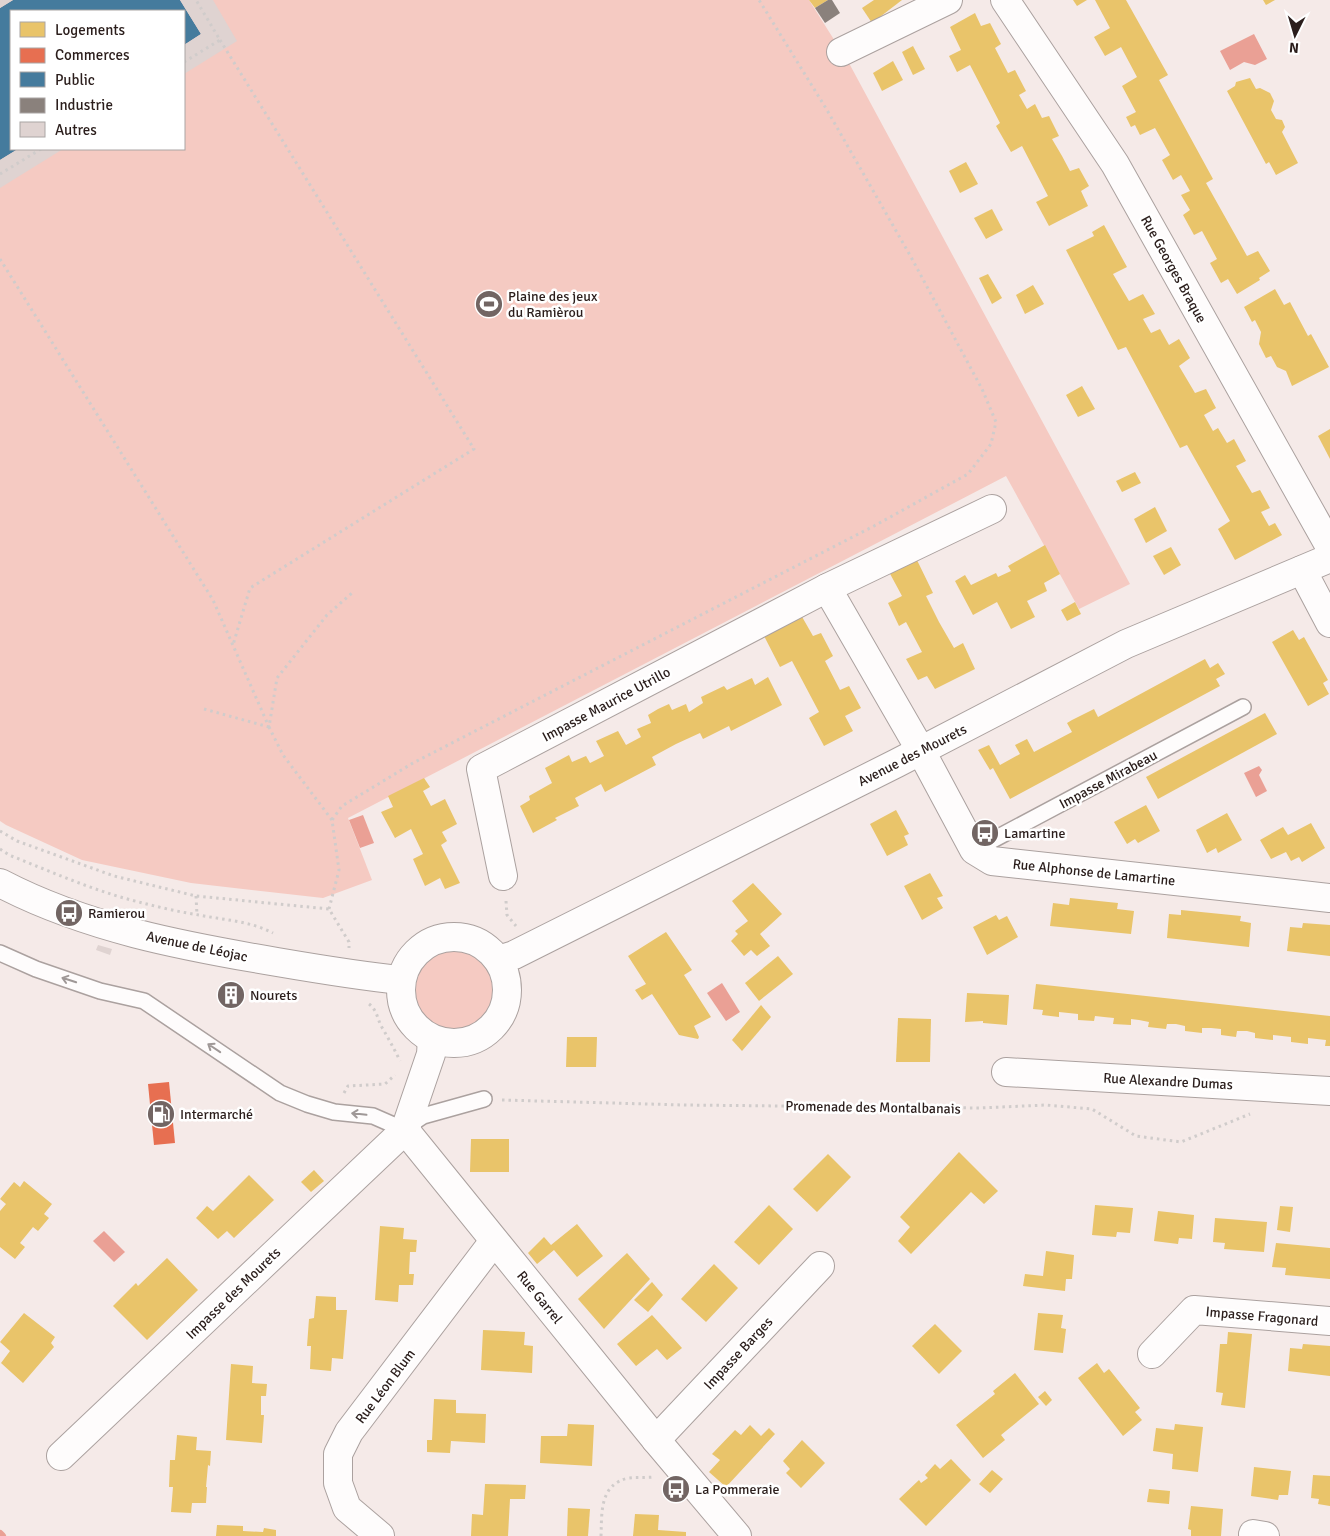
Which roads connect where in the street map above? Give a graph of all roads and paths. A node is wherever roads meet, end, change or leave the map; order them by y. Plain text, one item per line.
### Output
1 (196, 0) edge
2 (759, 0) edge
3 (948, 0) edge
4 (1005, 0) edge
5 (220, 40) junction
6 (841, 52) dead end
7 (185, 61) edge
8 (40, 150) edge
9 (0, 174) edge
10 (0, 259) edge
11 (992, 509) dead end
12 (1330, 547) edge
13 (1330, 558) edge
14 (1302, 570) junction
15 (828, 588) junction
16 (352, 593) dead end
17 (1330, 623) edge
18 (233, 645) junction
19 (1243, 707) dead end
20 (204, 709) dead end
21 (269, 727) junction
22 (920, 751) junction
23 (332, 820) junction
24 (0, 831) edge
25 (0, 849) edge
26 (974, 850) junction
27 (503, 876) dead end
28 (0, 883) edge
29 (196, 896) junction
30 (1330, 898) edge
31 (329, 909) junction
32 (197, 915) junction
33 (275, 935) dead end
34 (348, 951) dead end
35 (0, 953) edge
36 (498, 960) junction
37 (401, 980) junction
38 (368, 1003) dead end
39 (432, 1039) junction
40 (401, 1063) dead end
41 (398, 1069) dead end
42 (1006, 1072) dead end
43 (1330, 1091) edge
44 (484, 1099) joint
45 (334, 1112) junction
46 (1252, 1114) dead end
47 (406, 1128) junction
48 (494, 1241) junction
49 (820, 1266) dead end
50 (1330, 1321) edge
51 (1152, 1354) dead end
52 (656, 1440) junction
53 (61, 1456) dead end
54 (678, 1466) junction
55 (380, 1536) edge
56 (601, 1536) edge
57 (738, 1536) edge

1 - 5 path
2 - 23 path
3 - 6 street
4 - 12 street, Rue Georges Braque
5 - 7 path
5 - 18 path
8 - 9 path
10 - 18 path
11 - 15 street, Impasse Maurice Utrillo
13 - 14 street, Avenue des Mourets
14 - 17 street
14 - 22 street, Avenue des Mourets
15 - 22 street
15 - 27 street, Impasse Maurice Utrillo
16 - 21 path
18 - 21 path
19 - 26 lane, Impasse Mirabeau
20 - 21 path
21 - 23 path
22 - 26 street
22 - 36 street, Avenue des Mourets
23 - 31 path
24 - 29 path
25 - 32 path
26 - 30 street, Rue Alphonse de Lamartine
28 - 37 street, Avenue de Léojac
29 - 31 path
29 - 32 path
31 - 34 path
32 - 33 path
45 -> 35 lane
36 - 37 street
36 - 39 street
37 - 39 street
38 - 40 path
39 - 47 street
41 - 45 path
42 - 43 street, Rue Alexandre Dumas
44 - 46 path, Promenade des Montalbanais
44 - 47 lane
47 -> 45 lane
47 - 48 street, Rue Garrel
47 - 53 street, Impasse des Mourets
48 - 52 street, Rue Garrel
48 - 55 street, Rue Léon Blum
49 - 52 street, Impasse Barges
50 - 51 street, Impasse Fragonard
52 - 54 street, Rue Garrel
54 - 56 path
54 - 57 street, Rue Garrel

